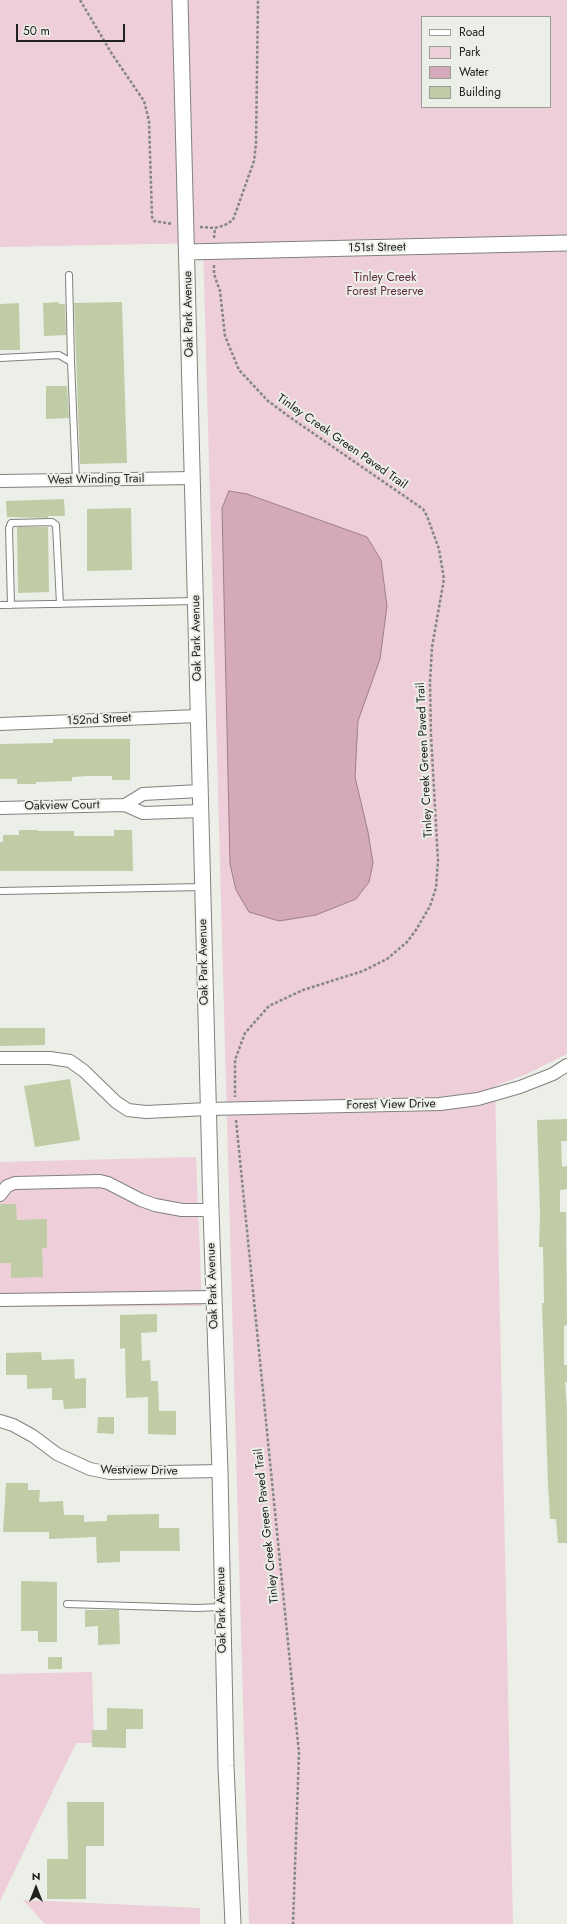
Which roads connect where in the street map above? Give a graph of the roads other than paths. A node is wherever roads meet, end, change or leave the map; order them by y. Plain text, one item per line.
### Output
1 (180, 0) edge
2 (567, 243) edge
3 (187, 252) junction
4 (69, 276) dead end
5 (0, 358) edge
6 (71, 362) junction
7 (193, 478) junction
8 (0, 481) edge
9 (76, 481) junction
10 (196, 601) junction
11 (60, 604) junction
12 (0, 605) edge
13 (11, 605) junction
14 (198, 716) junction
15 (0, 724) edge
16 (200, 791) junction
17 (125, 805) junction
18 (0, 808) edge
19 (201, 811) junction
20 (203, 887) junction
21 (0, 890) edge
22 (0, 1058) edge
23 (567, 1065) edge
24 (208, 1109) junction
25 (0, 1195) edge
26 (211, 1210) junction
27 (213, 1297) junction
28 (0, 1300) edge
29 (0, 1421) edge
30 (220, 1471) junction
31 (67, 1604) dead end
32 (221, 1607) junction
33 (233, 1924) edge

1 - 3 street, Oak Park Avenue
2 - 3 street, 151st Street
3 - 7 street, Oak Park Avenue
4 - 6 lane
5 - 6 lane
6 - 9 lane
7 - 9 street, West Winding Trail
7 - 10 street, Oak Park Avenue
8 - 9 street, West Winding Trail
10 - 11 lane
10 - 14 street, Oak Park Avenue
11 - 13 lane
11 - 13 lane
12 - 13 lane
14 - 15 street, 152nd Street
14 - 16 street, Oak Park Avenue
16 - 17 street
16 - 19 street, Oak Park Avenue
17 - 18 street, Oakview Court
17 - 19 street, Oakview Court
19 - 20 street, Oak Park Avenue
20 - 21 lane
20 - 24 street, Oak Park Avenue
22 - 24 street, Forest View Drive
23 - 24 street, Forest View Drive
24 - 26 street, Oak Park Avenue
25 - 26 street
26 - 27 street, Oak Park Avenue
27 - 28 street
27 - 30 street, Oak Park Avenue
29 - 30 street, Westview Drive
30 - 32 street, Oak Park Avenue
31 - 32 lane
32 - 33 street, Oak Park Avenue

